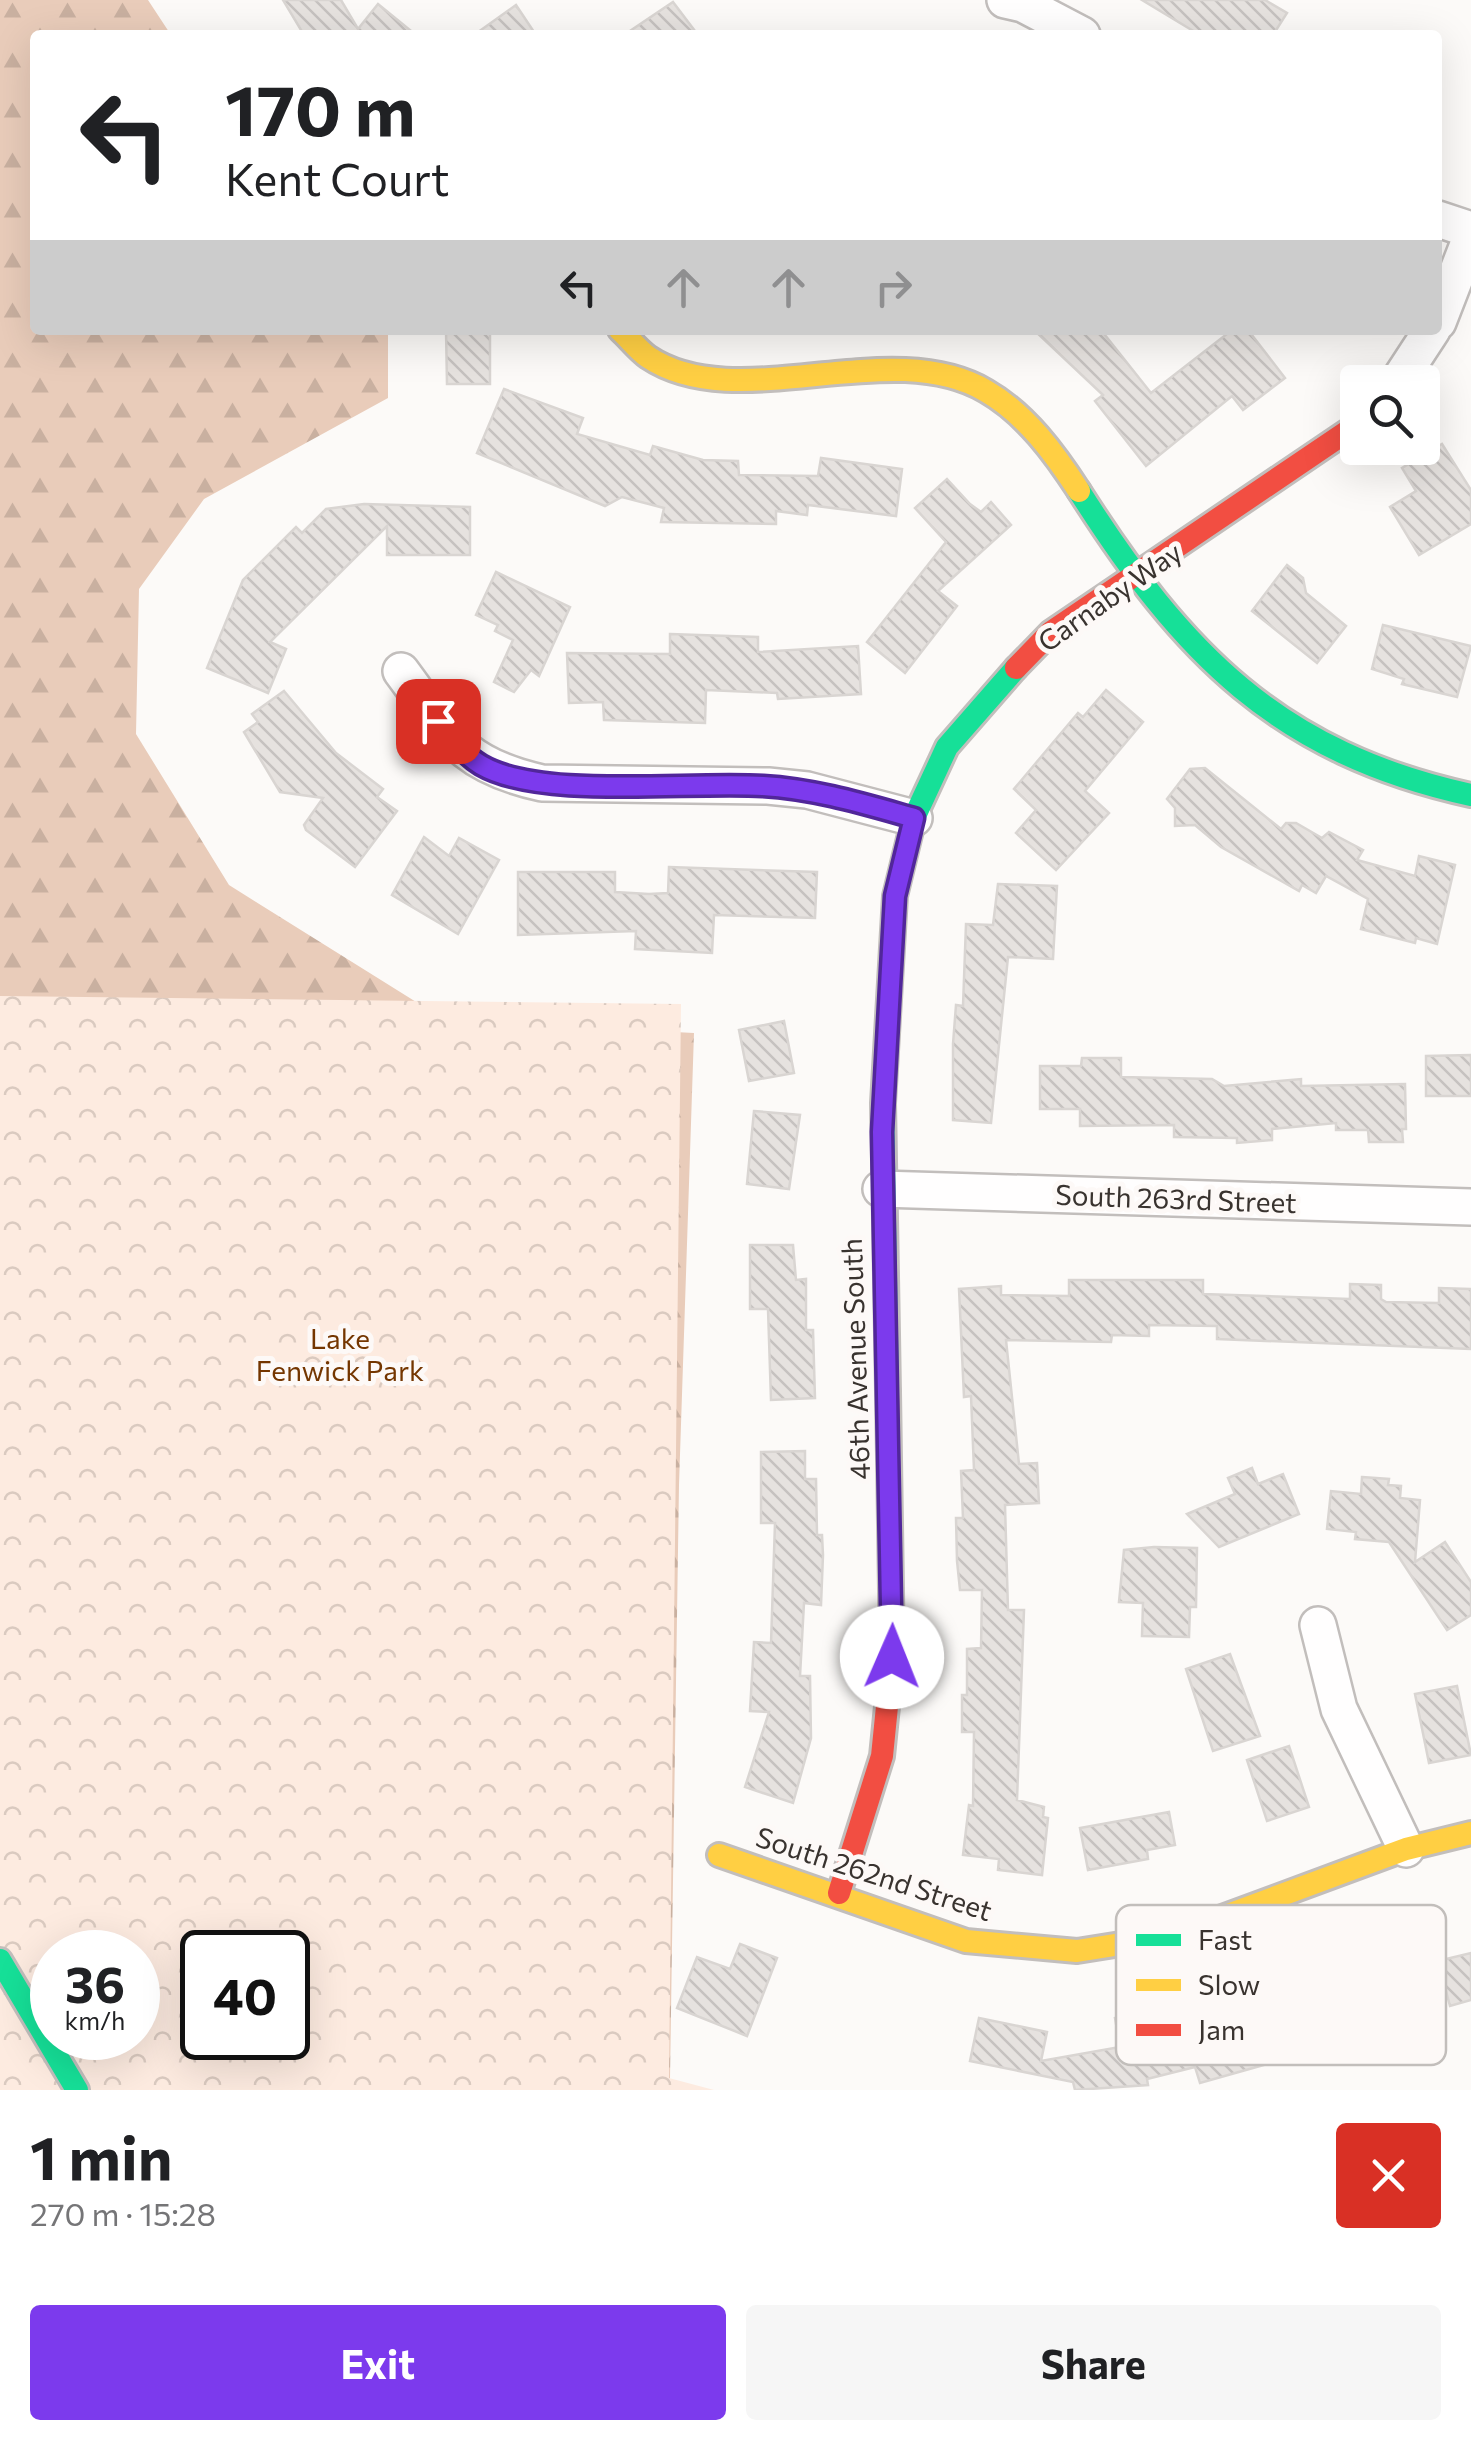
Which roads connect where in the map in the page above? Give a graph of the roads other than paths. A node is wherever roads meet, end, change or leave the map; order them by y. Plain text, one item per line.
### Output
1 (1005, 0) edge
2 (1072, 30) edge
3 (1442, 222) edge
4 (1471, 234) edge
5 (1442, 311) edge
6 (626, 335) edge
7 (1429, 335) edge
8 (1409, 365) edge
9 (1340, 437) edge
10 (1132, 574) junction
11 (400, 670) dead end
12 (1471, 795) edge
13 (914, 818) junction
14 (881, 1189) junction
15 (1471, 1207) edge
16 (1318, 1625) dead end
17 (1471, 1833) edge
18 (1406, 1849) junction
19 (719, 1855) dead end
20 (839, 1893) junction
21 (1255, 1905) edge
22 (1116, 1945) edge
23 (0, 1960) edge
24 (77, 2090) edge

1 - 2 street
3 - 4 street
4 - 5 street
6 - 10 street
7 - 8 street
9 - 10 street, Carnaby Way
10 - 12 street
10 - 13 street, Carnaby Way
11 - 13 street
13 - 14 street, 46th Avenue South
14 - 15 street, South 263rd Street
14 - 20 street, 46th Avenue South
16 - 18 street
17 - 18 street, South 262nd Street
18 - 21 street, South 262nd Street
19 - 20 street, South 262nd Street
20 - 22 street, South 262nd Street
23 - 24 street

